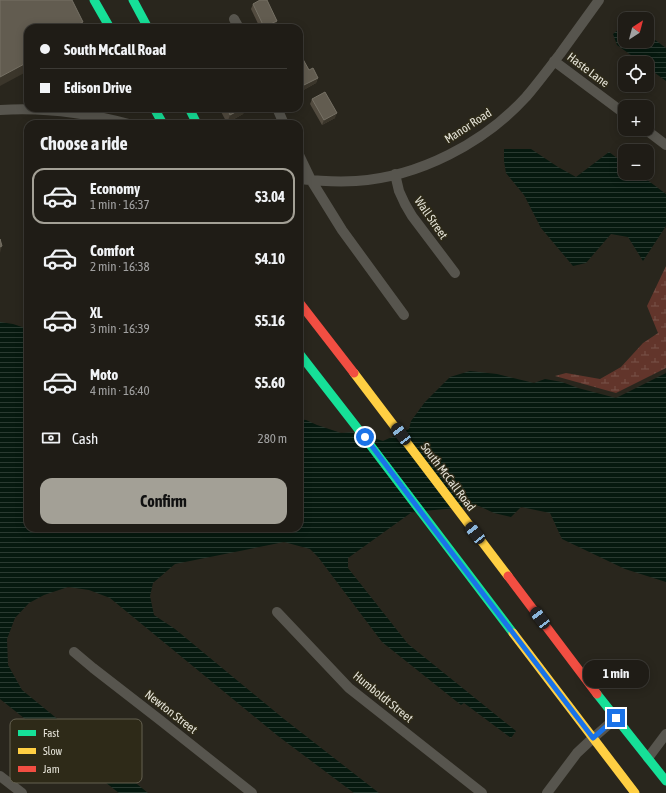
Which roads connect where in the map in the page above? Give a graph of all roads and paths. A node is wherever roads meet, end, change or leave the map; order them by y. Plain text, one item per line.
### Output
1 (94, 0) edge
2 (133, 0) edge
3 (599, 0) edge
4 (108, 24) edge
5 (146, 24) edge
6 (554, 61) junction
7 (618, 109) edge
8 (0, 110) edge
9 (24, 110) edge
10 (59, 112) edge
11 (110, 120) edge
12 (654, 136) edge
13 (666, 145) edge
14 (303, 163) edge
15 (395, 174) junction
16 (303, 179) edge
17 (311, 180) junction
18 (455, 272) dead end
19 (303, 307) edge
20 (404, 315) dead end
21 (303, 358) edge
22 (277, 612) dead end
23 (74, 652) dead end
24 (616, 718) junction
25 (666, 734) edge
26 (593, 738) junction
27 (648, 758) junction
28 (0, 776) edge
29 (666, 782) edge
30 (22, 793) edge
31 (252, 793) edge
32 (482, 793) edge
33 (547, 793) edge
34 (635, 793) edge

1 - 4 main road
2 - 5 main road
3 - 6 street, Manor Road
6 - 7 street, Haste Lane
6 - 15 street, Manor Road
8 - 9 street
10 - 11 street
12 - 13 street
14 - 17 street
15 - 17 street, Manor Road
15 - 18 street, Wall Street
16 - 17 street, Manor Road
17 - 20 street
19 - 24 main road, South McCall Road
21 - 26 main road
22 - 32 street, Humboldt Street
23 - 31 street, Newton Street
24 - 26 street
24 - 27 main road, South McCall Road
25 - 27 street
26 - 33 street
26 - 34 main road
27 - 29 main road, South McCall Road
28 - 30 street

